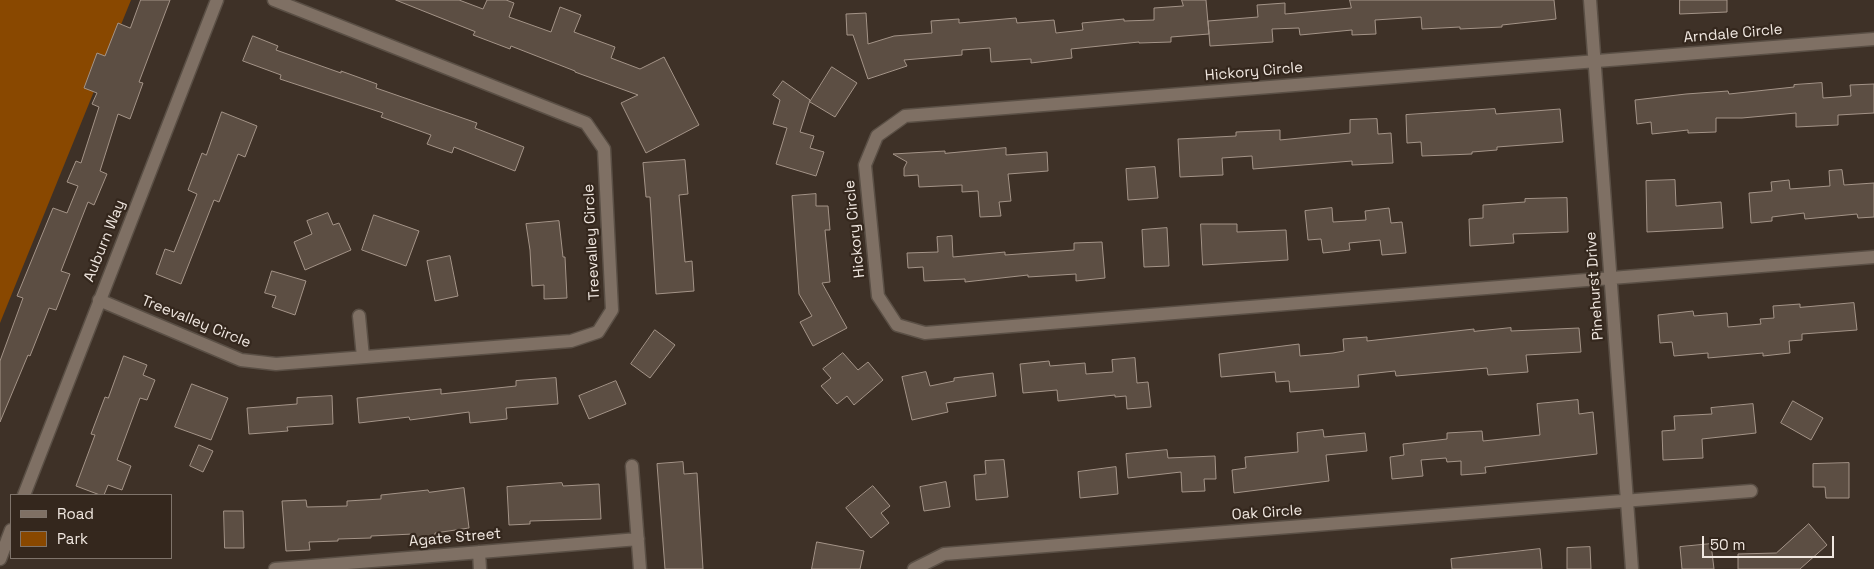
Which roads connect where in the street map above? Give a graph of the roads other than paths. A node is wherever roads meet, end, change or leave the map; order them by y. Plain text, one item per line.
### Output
1 (217, 0) edge
2 (274, 0) edge
3 (1590, 0) edge
4 (1874, 39) edge
5 (1594, 61) junction
6 (1874, 257) edge
7 (1610, 279) junction
8 (99, 300) junction
9 (360, 316) dead end
10 (363, 357) junction
11 (632, 466) dead end
12 (1752, 492) dead end
13 (24, 494) edge
14 (1627, 502) junction
15 (10, 533) edge
16 (638, 539) junction
17 (479, 552) junction
18 (0, 559) edge
19 (315, 567) edge
20 (275, 569) edge
21 (480, 569) edge
22 (640, 569) edge
23 (914, 569) edge
24 (1632, 569) edge

1 - 8 street, Auburn Way
2 - 10 street, Treevalley Circle
3 - 5 street, Pinehurst Drive
4 - 5 street, Arndale Circle
5 - 7 street, Pinehurst Drive
5 - 7 street, Hickory Circle
6 - 7 street
7 - 14 street, Pinehurst Drive
8 - 10 street, Treevalley Circle
8 - 13 street, Auburn Way
9 - 10 street
11 - 16 street
12 - 14 street, Oak Circle
14 - 23 street, Oak Circle
14 - 24 street, Pinehurst Drive
15 - 18 street
16 - 17 street, Agate Street
16 - 22 street
17 - 19 street, Agate Street
17 - 21 street
19 - 20 street, Agate Street

